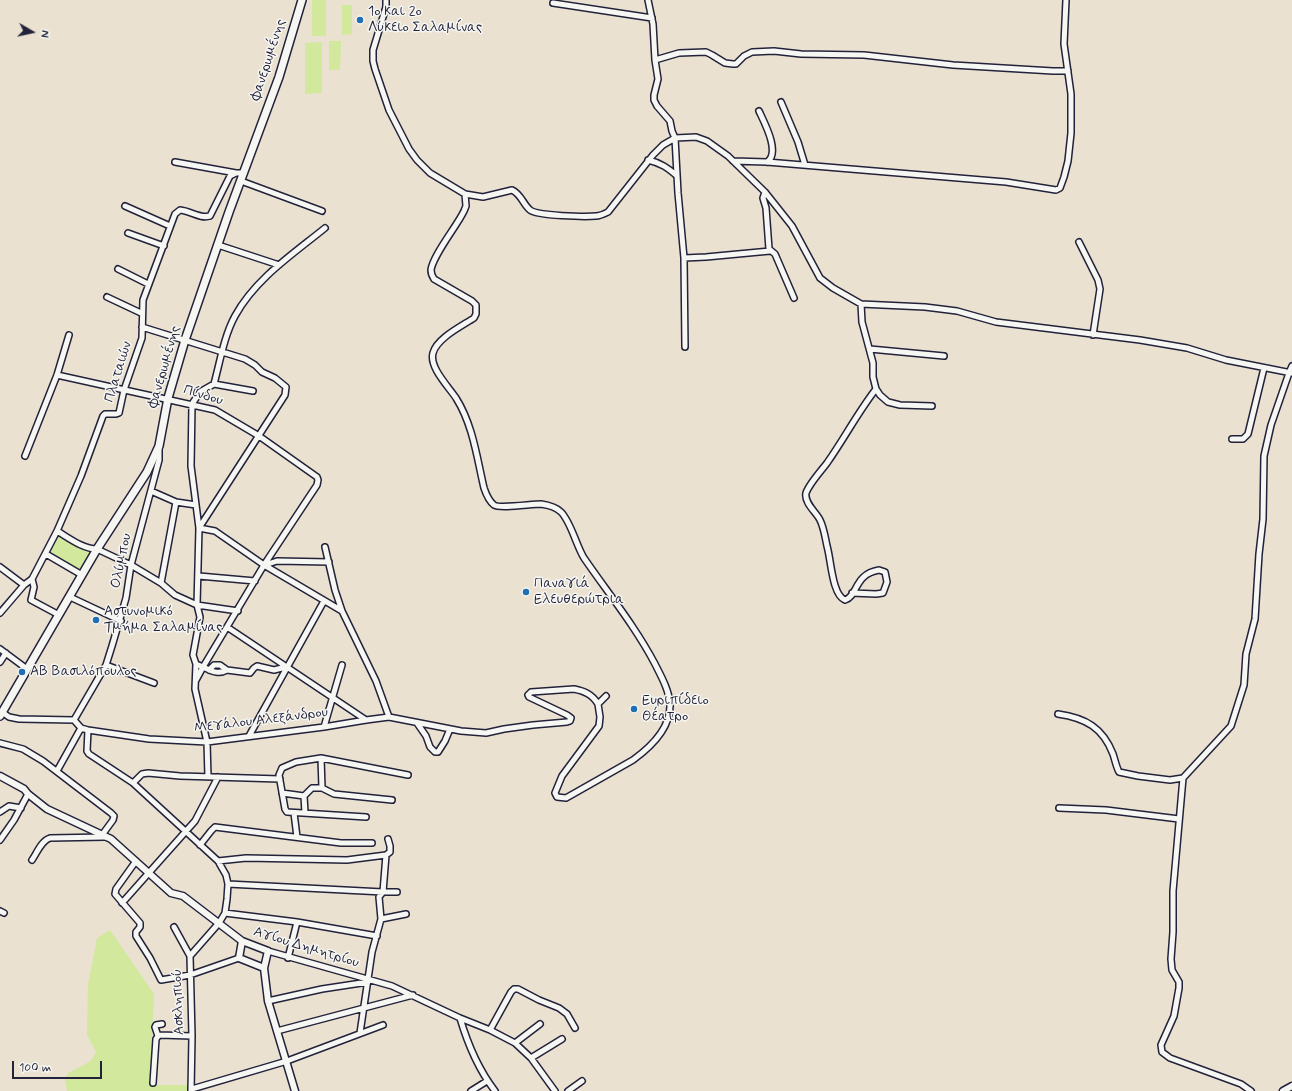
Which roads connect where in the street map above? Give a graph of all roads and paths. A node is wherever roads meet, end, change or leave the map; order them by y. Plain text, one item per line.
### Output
1 (302, 0) edge
2 (386, 0) edge
3 (648, 0) edge
4 (1066, 0) edge
5 (553, 3) dead end
6 (652, 18) junction
7 (655, 60) junction
8 (1068, 70) junction
9 (781, 102) dead end
10 (759, 111) dead end
11 (675, 138) junction
12 (648, 160) junction
13 (733, 161) junction
14 (175, 162) dead end
15 (767, 162) junction
16 (805, 165) junction
17 (244, 171) junction
18 (236, 173) junction
19 (677, 176) junction
20 (241, 181) junction
21 (765, 192) junction
22 (465, 194) junction
23 (125, 206) dead end
24 (322, 211) dead end
25 (170, 226) junction
26 (325, 228) dead end
27 (128, 232) dead end
28 (1079, 242) dead end
29 (218, 245) junction
30 (164, 246) junction
31 (770, 251) junction
32 (684, 258) junction
33 (279, 265) junction
34 (118, 269) dead end
35 (148, 284) junction
36 (107, 297) dead end
37 (794, 298) dead end
38 (861, 304) junction
39 (142, 313) junction
40 (142, 327) junction
41 (69, 335) dead end
42 (1093, 335) junction
43 (185, 340) junction
44 (685, 347) dead end
45 (870, 349) junction
46 (223, 352) junction
47 (944, 356) dead end
48 (1292, 366) edge
49 (1264, 368) junction
50 (1290, 373) edge
51 (57, 375) junction
52 (214, 384) junction
53 (876, 389) junction
54 (124, 390) junction
55 (253, 391) dead end
56 (168, 398) junction
57 (192, 404) junction
58 (932, 406) dead end
59 (259, 436) junction
60 (1232, 439) dead end
61 (159, 446) junction
62 (25, 456) dead end
63 (151, 491) junction
64 (176, 502) junction
65 (196, 505) junction
66 (199, 528) junction
67 (57, 531) junction
68 (325, 547) dead end
69 (97, 549) junction
70 (46, 554) junction
71 (329, 562) junction
72 (131, 565) junction
73 (264, 565) junction
74 (0, 567) edge
75 (82, 575) junction
76 (198, 576) junction
77 (32, 579) junction
78 (255, 581) junction
79 (161, 583) junction
80 (24, 585) junction
81 (852, 593) junction
82 (70, 597) junction
83 (324, 600) junction
84 (197, 605) junction
85 (238, 611) junction
86 (342, 611) junction
87 (0, 614) edge
88 (59, 615) junction
89 (121, 621) junction
90 (227, 627) junction
91 (0, 649) edge
92 (6, 654) junction
93 (0, 662) edge
94 (196, 664) junction
95 (106, 665) junction
96 (342, 665) dead end
97 (286, 667) junction
98 (206, 668) junction
99 (27, 669) junction
100 (227, 670) junction
101 (195, 681) junction
102 (154, 682) dead end
103 (606, 696) dead end
104 (332, 697) junction
105 (598, 704) junction
106 (1, 713) edge
107 (1058, 714) dead end
108 (389, 717) junction
109 (74, 720) junction
110 (366, 720) junction
111 (417, 723) junction
112 (324, 727) junction
113 (81, 728) junction
114 (450, 728) junction
115 (88, 730) junction
116 (249, 736) junction
117 (207, 742) junction
118 (0, 743) edge
119 (321, 758) junction
120 (56, 771) junction
121 (408, 775) dead end
122 (0, 776) edge
123 (208, 777) junction
124 (218, 777) junction
125 (1183, 778) junction
126 (280, 779) junction
127 (133, 783) junction
128 (322, 788) junction
129 (282, 793) junction
130 (28, 794) junction
131 (304, 796) junction
132 (392, 800) dead end
133 (21, 808) junction
134 (1059, 808) dead end
135 (0, 812) edge
136 (294, 813) junction
137 (305, 813) junction
138 (366, 818) dead end
139 (1179, 819) junction
140 (186, 832) junction
141 (104, 836) junction
142 (297, 837) junction
143 (0, 839) edge
144 (388, 839) dead end
145 (372, 844) dead end
146 (200, 845) junction
147 (386, 855) junction
148 (32, 860) dead end
149 (136, 861) junction
150 (218, 861) junction
151 (149, 873) junction
152 (228, 884) junction
153 (383, 892) junction
154 (398, 892) dead end
155 (122, 902) junction
156 (225, 912) junction
157 (406, 914) dead end
158 (381, 919) junction
159 (297, 922) junction
160 (219, 923) junction
161 (174, 927) dead end
162 (377, 936) junction
163 (242, 941) junction
164 (268, 951) junction
165 (190, 956) junction
166 (239, 958) junction
167 (288, 958) junction
168 (264, 968) junction
169 (190, 975) junction
170 (368, 981) junction
171 (412, 995) junction
172 (268, 1000) junction
173 (364, 1007) junction
174 (460, 1018) junction
175 (162, 1024) dead end
176 (540, 1024) dead end
177 (383, 1025) dead end
178 (575, 1028) dead end
179 (490, 1030) junction
180 (277, 1031) junction
181 (360, 1033) junction
182 (158, 1036) junction
183 (192, 1036) junction
184 (562, 1039) dead end
185 (515, 1043) junction
186 (531, 1058) junction
187 (287, 1061) junction
188 (487, 1081) junction
189 (582, 1081) dead end
190 (153, 1083) dead end
191 (1292, 1086) edge
192 (192, 1090) edge
193 (295, 1091) edge
194 (471, 1091) edge
195 (495, 1091) edge
196 (555, 1091) edge
197 (568, 1091) edge
198 (1251, 1091) edge
199 (1283, 1091) edge

1 - 17 main road, Φανερωμένης
2 - 22 street
3 - 6 street
4 - 8 street
5 - 6 street
6 - 7 street
7 - 8 street
7 - 11 street
8 - 16 street
9 - 16 street
10 - 15 street
11 - 12 street
11 - 13 street
11 - 19 street
12 - 19 street
12 - 22 street
13 - 15 street
13 - 21 street
14 - 18 street
15 - 16 street
17 - 18 street
17 - 20 main road, Φανερωμένης
18 - 25 street, Πλαταιών
19 - 32 street
20 - 24 street
20 - 29 main road, Φανερωμένης
21 - 31 street
21 - 38 street
22 - 105 street
23 - 25 street
25 - 30 street, Πλαταιών
26 - 33 street
27 - 30 street
28 - 42 street
29 - 33 street
29 - 43 main road, Φανερωμένης
30 - 35 street, Πλαταιών
31 - 32 street
31 - 37 street
32 - 44 street
33 - 46 street
34 - 35 street
35 - 39 street, Πλαταιών
36 - 39 street
38 - 42 street
38 - 45 street
39 - 40 street, Πλαταιών
40 - 43 street
40 - 54 street, Πλαταιών
41 - 51 street
42 - 49 street
43 - 46 street
43 - 56 main road, Φανερωμένης
45 - 47 street
45 - 53 street
46 - 52 street
46 - 59 street
48 - 50 street
49 - 50 street
49 - 60 street
50 - 125 street
51 - 54 street, Πίνδου
51 - 62 street
52 - 55 street
52 - 57 street
53 - 58 street
53 - 81 street
54 - 56 street, Πίνδου
54 - 67 street, Πλαταιών
56 - 57 street, Πίνδου
56 - 61 main road, Φανερωμένης
57 - 59 street, Πίνδου
57 - 65 street
59 - 66 street
59 - 73 street, Πίνδου
61 - 63 street, Ολύμπου
61 - 69 main road, Φανερωμένης
63 - 64 street
63 - 72 street, Ολύμπου
64 - 65 street
64 - 79 street
65 - 66 street
66 - 73 street
66 - 76 street
67 - 69 street
67 - 70 street
68 - 71 street
69 - 72 street
69 - 75 main road, Φανερωμένης
70 - 75 street
70 - 77 street
71 - 73 street
71 - 86 street
72 - 79 street
72 - 89 street, Ολύμπου
73 - 78 street
73 - 83 street
74 - 80 street
75 - 82 main road, Φανερωμένης
76 - 78 street
76 - 84 street
77 - 80 street
77 - 88 street
78 - 85 street
79 - 84 street
80 - 87 street
81 - 81 street
82 - 88 main road, Φανερωμένης
82 - 89 street
83 - 86 street
83 - 97 street
84 - 85 street
84 - 94 street
85 - 90 street
86 - 108 street
88 - 99 main road, Φανερωμένης
89 - 95 street, Ολύμπου
90 - 97 street
90 - 98 street
91 - 92 street
92 - 93 street
92 - 99 street
94 - 98 street
94 - 101 street
95 - 102 street
95 - 109 street, Ολύμπου
96 - 104 street
97 - 100 street
97 - 104 street
97 - 116 street
98 - 100 street
98 - 100 street
98 - 101 street
99 - 106 main road, Φανερωμένης
101 - 117 street
103 - 105 street
104 - 110 street
104 - 112 street
105 - 114 street, Μεγάλου Αλεξάνδρου
106 - 109 street
107 - 125 street
108 - 110 street, Μεγάλου Αλεξάνδρου
108 - 111 street, Μεγάλου Αλεξάνδρου
109 - 113 street
110 - 112 street, Μεγάλου Αλεξάνδρου
111 - 114 street, Μεγάλου Αλεξάνδρου
111 - 114 street
112 - 116 street, Μεγάλου Αλεξάνδρου
113 - 115 street, Μεγάλου Αλεξάνδρου
113 - 120 street
115 - 117 street, Μεγάλου Αλεξάνδρου
115 - 127 street
116 - 117 street, Μεγάλου Αλεξάνδρου
117 - 123 street
118 - 120 street
119 - 121 street
119 - 126 street
119 - 128 street
120 - 141 street
122 - 130 street, Αγίου Δημητρίου
123 - 124 street
123 - 127 street
124 - 126 street
124 - 140 street
125 - 139 street
126 - 129 street
127 - 140 street
128 - 131 street
128 - 132 street
129 - 131 street
129 - 136 street
130 - 133 street
130 - 141 street, Αγίου Δημητρίου
131 - 137 street
133 - 135 street
133 - 143 street
134 - 139 street
136 - 137 street
136 - 142 street
137 - 138 street
139 - 198 street
140 - 146 street
140 - 151 street
141 - 148 street
141 - 149 street, Αγίου Δημητρίου
142 - 145 street
142 - 146 street
144 - 147 street
146 - 150 street
147 - 150 street
147 - 153 street
149 - 151 street, Αγίου Δημητρίου
149 - 155 street
150 - 152 street
151 - 155 street
151 - 160 street, Αγίου Δημητρίου
152 - 153 street
152 - 156 street, Ασκληπιού
153 - 154 street
153 - 158 street
155 - 169 street
156 - 159 street
156 - 160 street, Ασκληπιού
157 - 158 street
158 - 162 street
159 - 162 street
159 - 167 street
160 - 163 street, Αγίου Δημητρίου
160 - 165 street, Ασκληπιού
161 - 165 street
162 - 170 street
163 - 164 street, Αγίου Δημητρίου
163 - 166 street
164 - 167 street, Αγίου Δημητρίου
164 - 168 street
165 - 169 street, Ασκληπιού
166 - 168 street
166 - 169 street
167 - 170 street, Αγίου Δημητρίου
168 - 172 street
169 - 183 street, Ασκληπιού
170 - 171 street, Αγίου Δημητρίου
170 - 172 street
170 - 173 street
171 - 173 street
171 - 174 street, Αγίου Δημητρίου
172 - 180 street
173 - 180 street
173 - 181 street
174 - 179 street, Αγίου Δημητρίου
174 - 188 street
175 - 182 street
176 - 185 street
177 - 181 street
178 - 179 street
179 - 185 street, Αγίου Δημητρίου
180 - 187 street
181 - 187 street
182 - 183 street
182 - 190 street
183 - 192 street, Ασκληπιού
184 - 186 street
185 - 186 street, Αγίου Δημητρίου
186 - 196 street, Αγίου Δημητρίου
187 - 192 street
187 - 193 street
188 - 194 street
188 - 195 street
189 - 197 street
191 - 199 street

